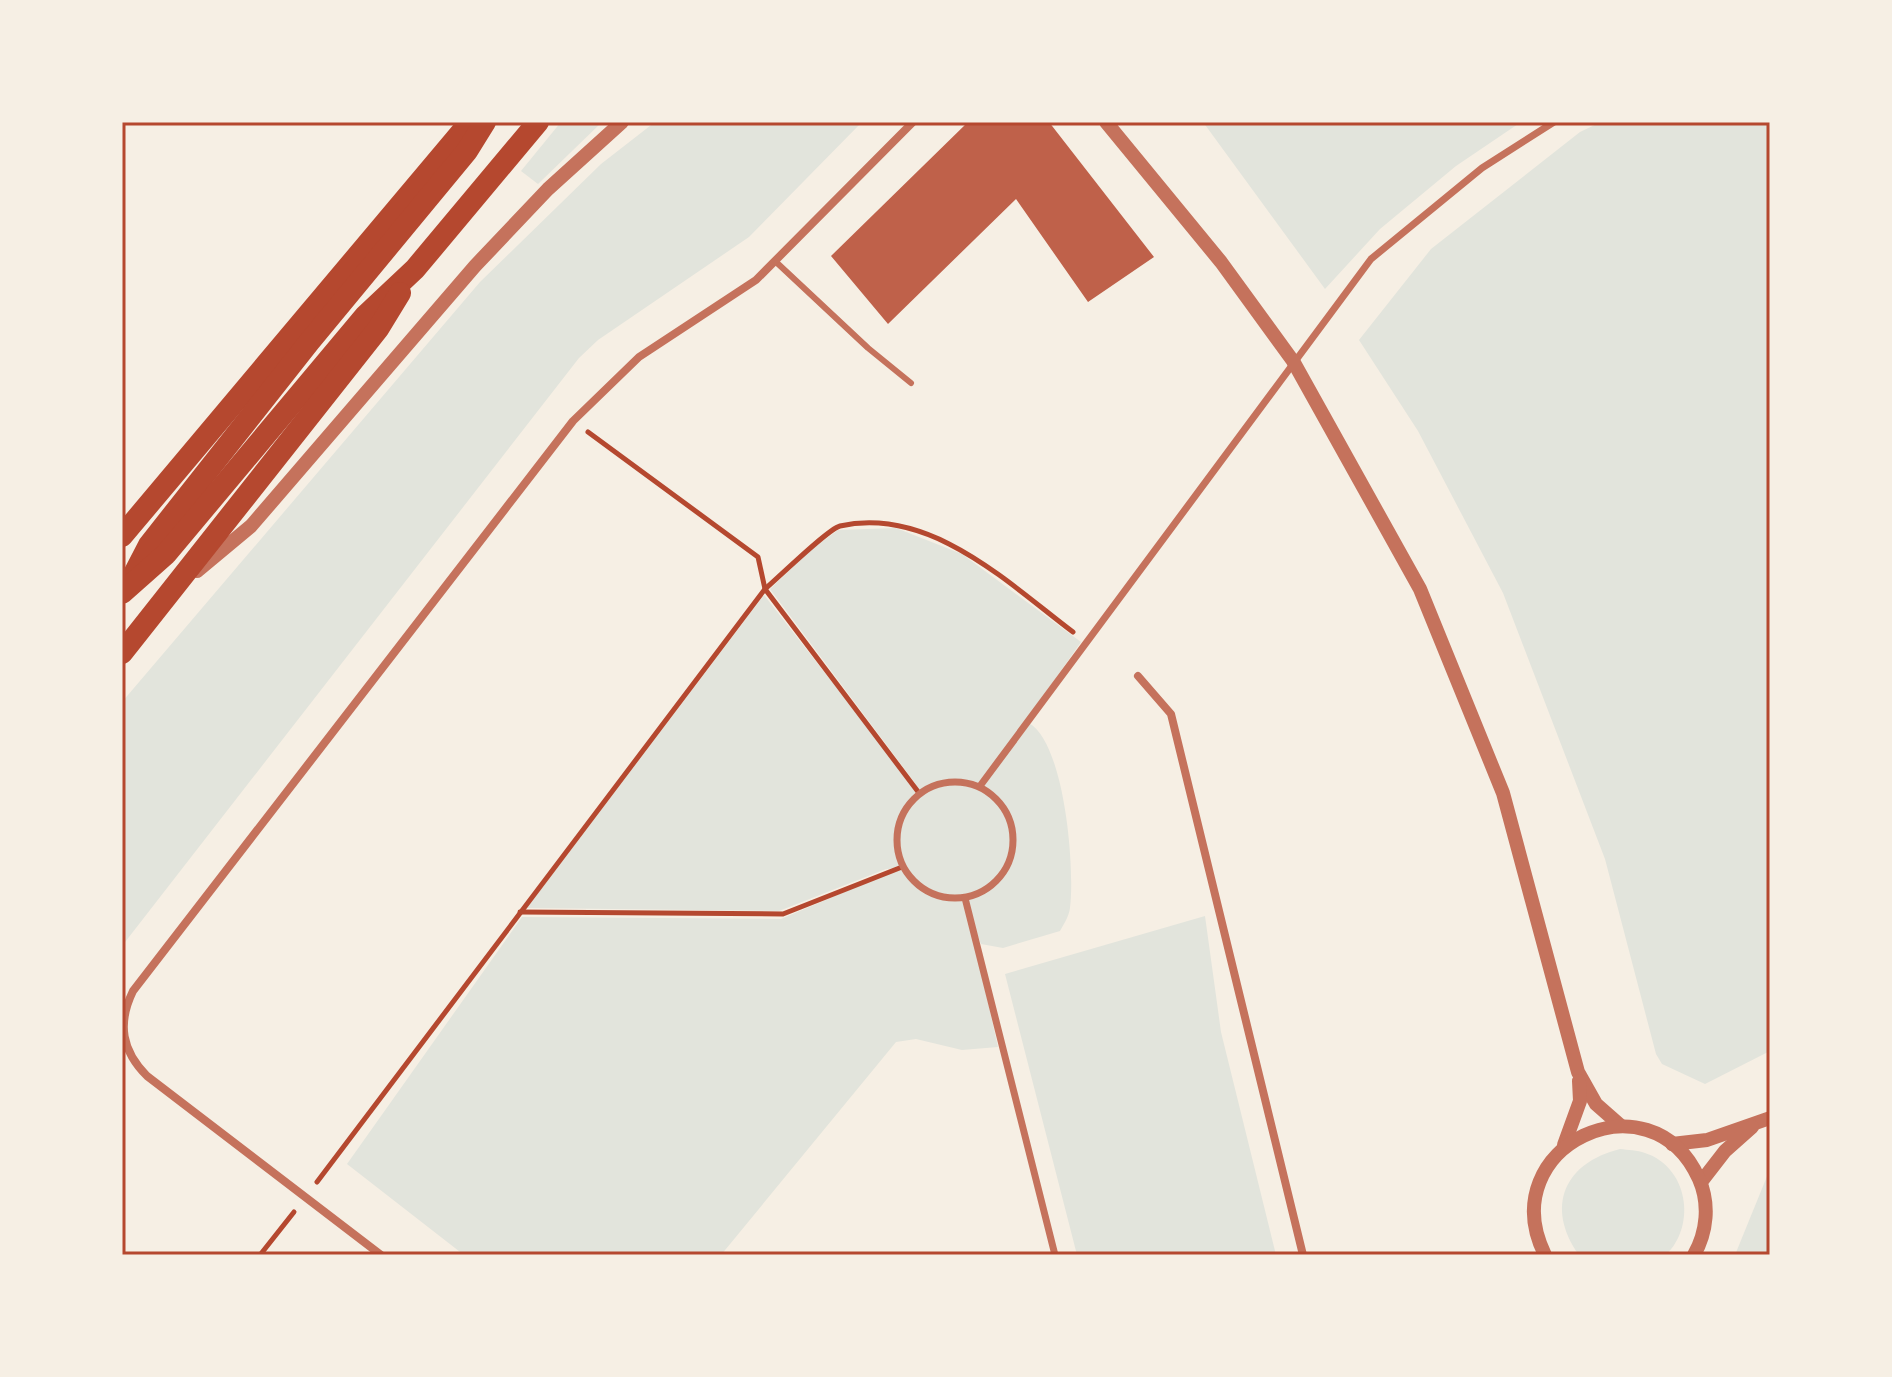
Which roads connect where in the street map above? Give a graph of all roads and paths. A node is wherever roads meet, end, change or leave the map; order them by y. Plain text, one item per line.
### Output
1 (470, 122) edge
2 (485, 122) edge
3 (538, 122) edge
4 (622, 122) edge
5 (913, 122) edge
6 (1106, 122) edge
7 (1554, 122) edge
8 (775, 261) junction
9 (415, 269) junction
10 (1293, 361) junction
11 (911, 383) dead end
12 (573, 421) junction
13 (122, 536) edge
14 (125, 589) edge
15 (175, 589) junction
16 (765, 589) junction
17 (1087, 642) junction
18 (122, 653) edge
19 (1138, 676) dead end
20 (980, 786) junction
21 (919, 793) junction
22 (902, 867) junction
23 (965, 898) junction
24 (520, 912) junction
25 (1578, 1072) junction
26 (1770, 1118) edge
27 (1621, 1126) junction
28 (1752, 1127) junction
29 (1672, 1144) junction
30 (1563, 1147) junction
31 (1701, 1182) junction
32 (306, 1197) junction
33 (260, 1255) edge
34 (381, 1255) edge
35 (1055, 1255) edge
36 (1303, 1255) edge
37 (1545, 1255) edge
38 (1694, 1255) edge

1 - 13 highway
2 - 14 highway
3 - 9 highway
4 - 15 street
5 - 8 street
6 - 10 street
7 - 10 street
8 - 11 lane
8 - 12 street
9 - 14 highway
9 - 15 highway
10 - 17 street
10 - 25 street
12 - 16 path
12 - 32 street
15 - 18 highway
16 - 17 path
16 - 21 path
16 - 24 path
17 - 20 street
19 - 36 street
20 - 21 street
20 - 23 street
21 - 22 street
22 - 23 street
22 - 24 path
23 - 35 street
24 - 32 path
25 - 27 street
25 - 30 street
26 - 28 street
27 - 29 street
27 - 30 street
28 - 29 street
28 - 31 street
29 - 31 street
30 - 37 street
31 - 38 street
32 - 33 path
32 - 34 street

